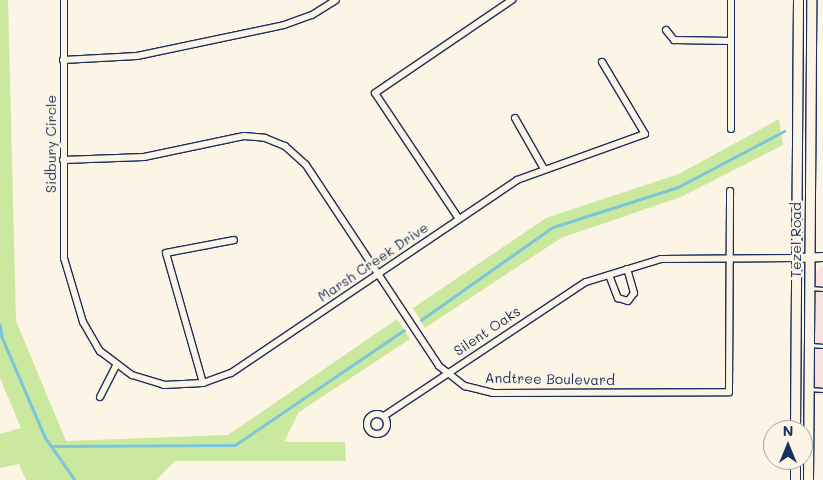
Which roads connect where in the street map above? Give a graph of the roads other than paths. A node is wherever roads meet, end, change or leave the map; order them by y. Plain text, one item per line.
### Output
1 (64, 0) edge
2 (336, 0) edge
3 (512, 0) edge
4 (731, 0) edge
5 (798, 0) edge
6 (810, 0) edge
7 (666, 30) dead end
8 (730, 41) junction
9 (63, 60) junction
10 (602, 62) dead end
11 (515, 118) dead end
12 (730, 129) dead end
13 (63, 160) junction
14 (544, 169) junction
15 (730, 191) dead end
16 (459, 219) junction
17 (234, 240) dead end
18 (728, 257) junction
19 (823, 257) edge
20 (797, 258) junction
21 (810, 258) junction
22 (627, 269) junction
23 (378, 273) junction
24 (609, 275) junction
25 (72, 287) joint
26 (809, 288) junction
27 (823, 289) edge
28 (809, 345) junction
29 (823, 346) edge
30 (116, 366) junction
31 (447, 374) junction
32 (203, 383) junction
33 (809, 389) junction
34 (823, 390) edge
35 (100, 397) dead end
36 (384, 416) dead end
37 (795, 420) edge
38 (808, 480) edge

1 - 9 street, Sidbury Circle
2 - 9 street
3 - 16 street
4 - 8 street
5 - 20 main road, Tezel Road
6 - 21 main road, Tezel Road
7 - 8 street
8 - 12 street
9 - 13 street, Sidbury Circle
10 - 14 street, Marsh Creek Drive
11 - 14 street
13 - 23 street, Andtree Boulevard
13 - 25 street, Sidbury Circle
14 - 16 street, Marsh Creek Drive
15 - 18 street
16 - 23 street, Marsh Creek Drive
17 - 32 street
18 - 20 street, Silent Oaks
18 - 22 street, Silent Oaks
18 - 31 street, Andtree Boulevard
19 - 21 street, Silent Oaks
20 - 21 street, Silent Oaks
20 - 37 main road, Tezel Road
21 - 26 main road, Tezel Road
22 - 24 street, Silent Oaks
22 - 24 street
23 - 31 street, Andtree Boulevard
23 - 32 street, Marsh Creek Drive
24 - 31 street, Silent Oaks
25 - 30 street, Marsh Creek Drive
26 - 27 lane
26 - 28 main road, Tezel Road
28 - 29 lane
28 - 33 main road, Tezel Road
30 - 32 street, Marsh Creek Drive
30 - 35 street
31 - 36 street, Silent Oaks
33 - 34 lane
33 - 38 main road, Tezel Road

